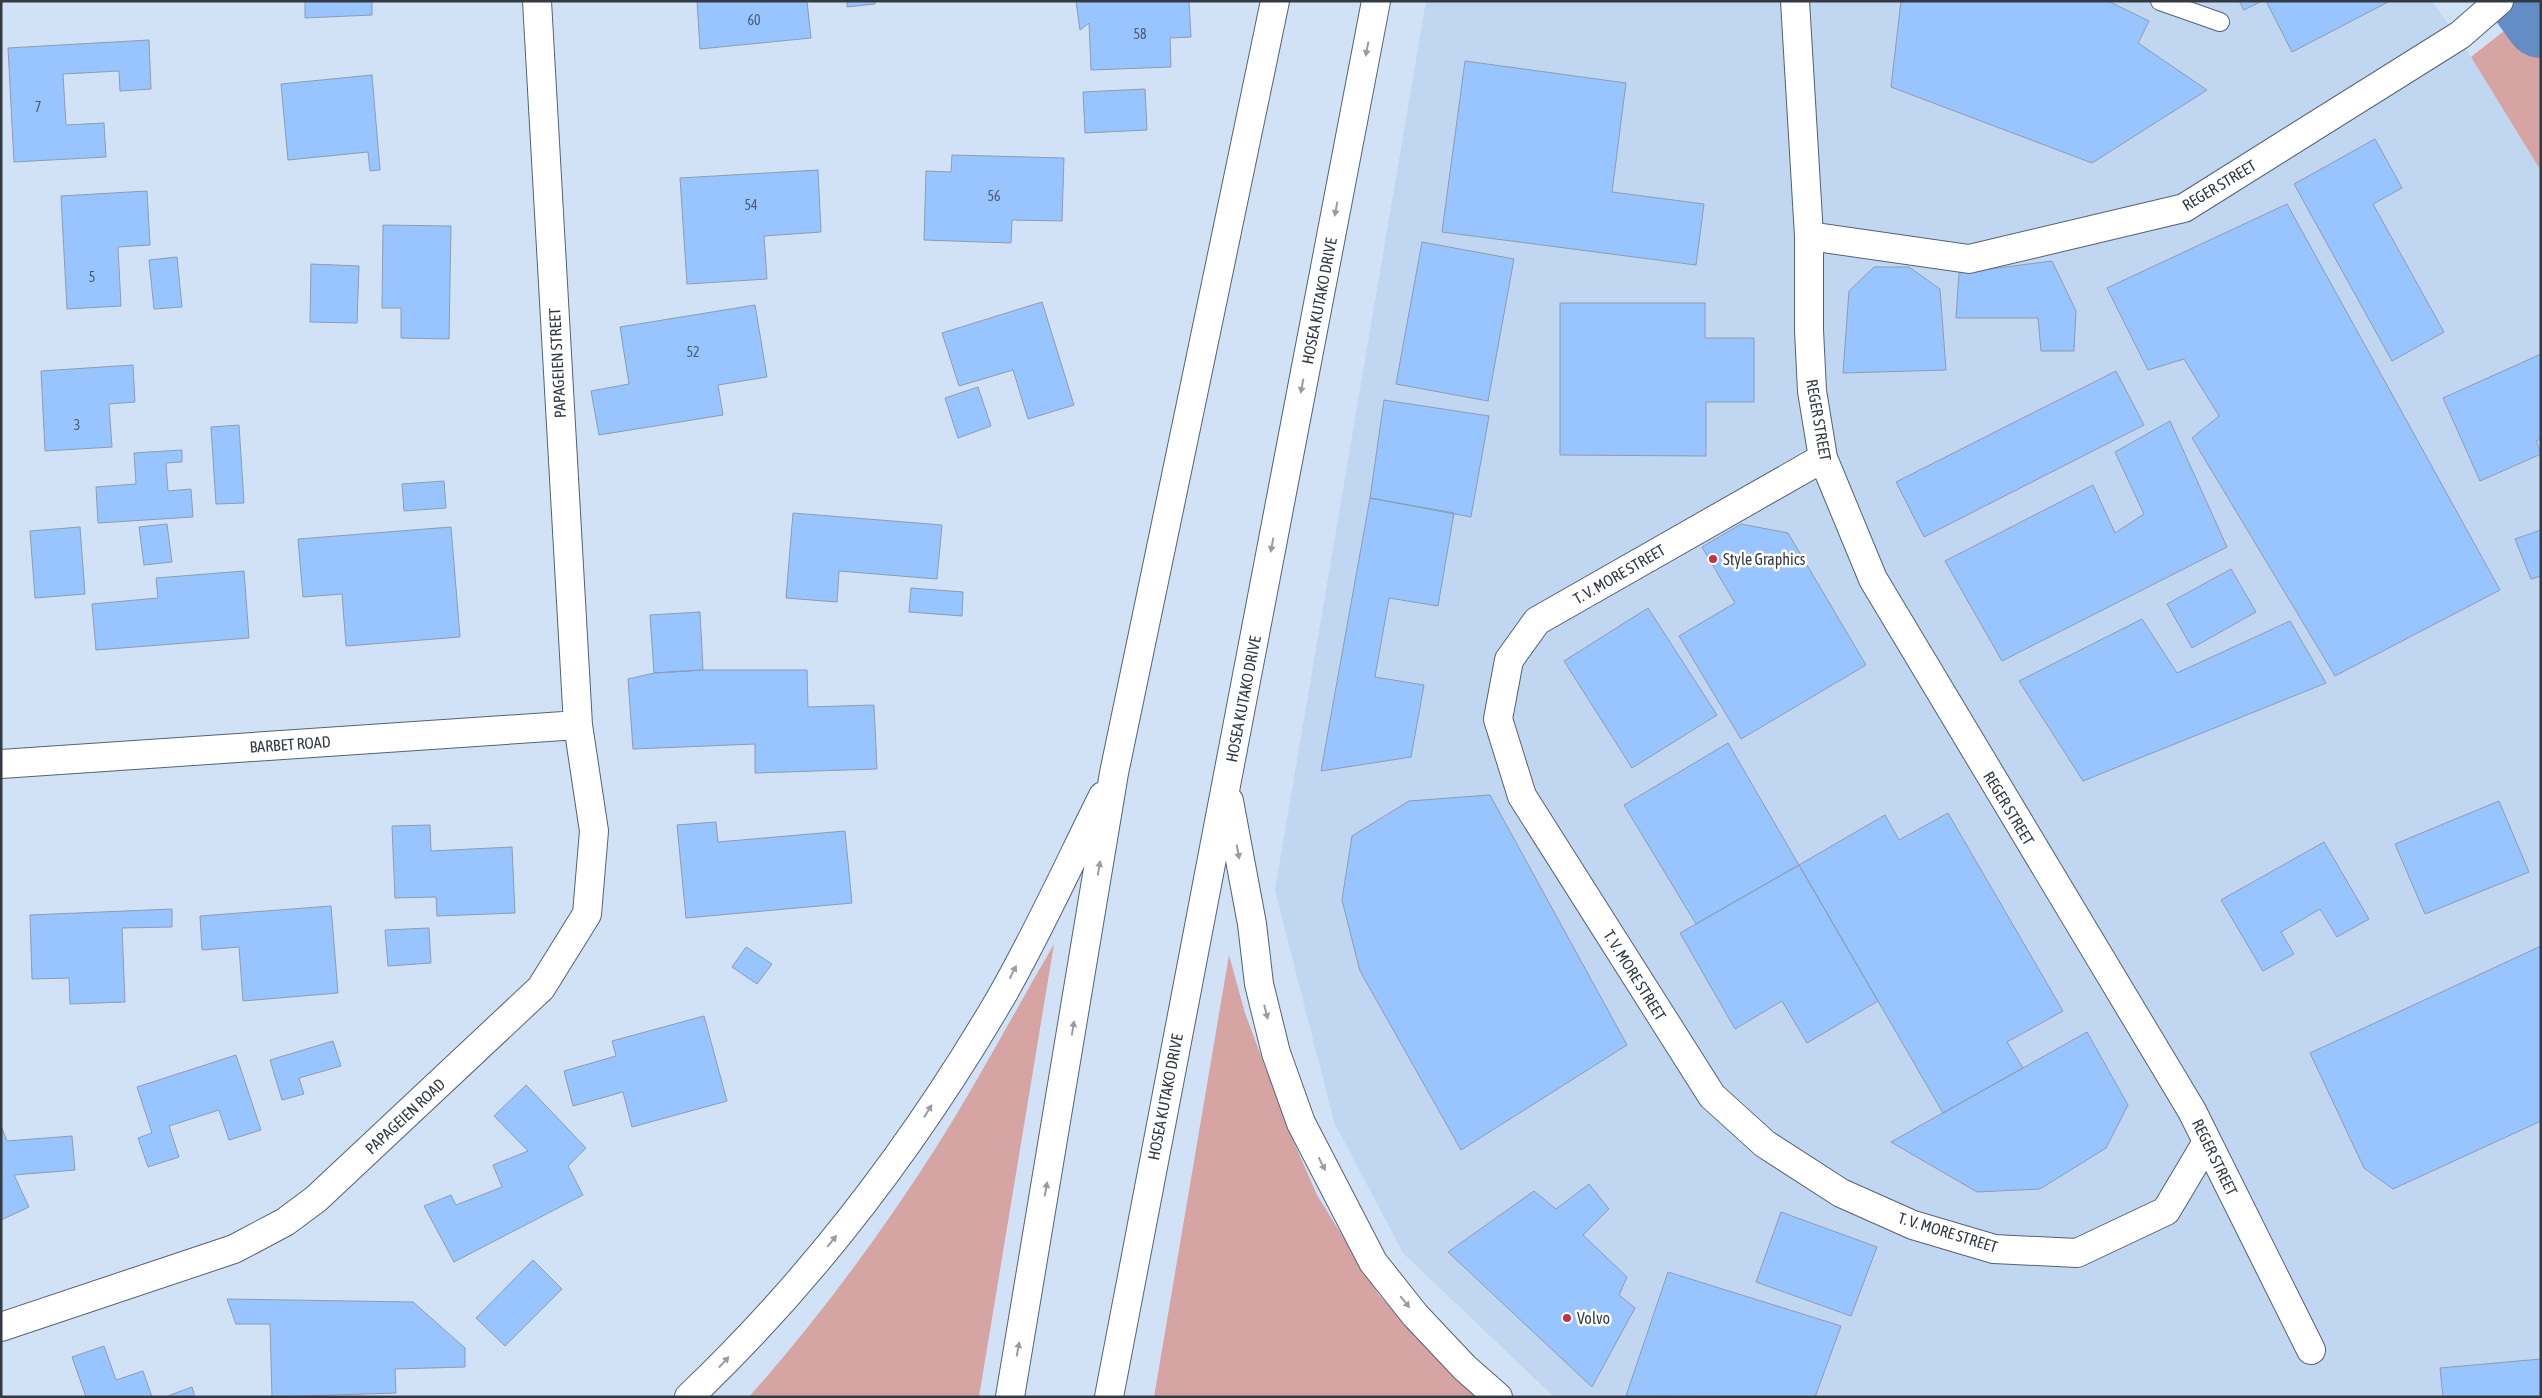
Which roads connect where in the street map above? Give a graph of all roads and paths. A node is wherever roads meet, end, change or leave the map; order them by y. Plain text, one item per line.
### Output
1 (537, 1) edge
2 (1275, 1) edge
3 (1376, 1) edge
4 (1795, 1) edge
5 (2160, 1) edge
6 (2499, 1) edge
7 (2220, 22) dead end
8 (1809, 236) junction
9 (1823, 458) junction
10 (578, 725) junction
11 (1, 764) edge
12 (1114, 773) junction
13 (1226, 787) junction
14 (2207, 1142) junction
15 (1, 1327) edge
16 (2311, 1350) dead end
17 (689, 1397) edge
18 (1010, 1397) edge
19 (1109, 1397) edge
20 (1498, 1397) edge

1 - 10 street, PAPAGEIEN STREET
2 - 12 street
3 -> 13 street, HOSEA KUTAKO DRIVE
4 - 8 street, REGER STREET
5 - 7 lane
6 - 8 street, REGER STREET
8 - 9 street, REGER STREET
9 - 14 street, REGER STREET
9 - 14 street, T. V. MORE STREET
10 - 11 street, BARBET ROAD
10 - 15 street, PAPAGEIEN ROAD
17 -> 12 street
18 -> 12 street
13 - 19 street, HOSEA KUTAKO DRIVE
13 -> 20 street
14 - 16 street, REGER STREET

